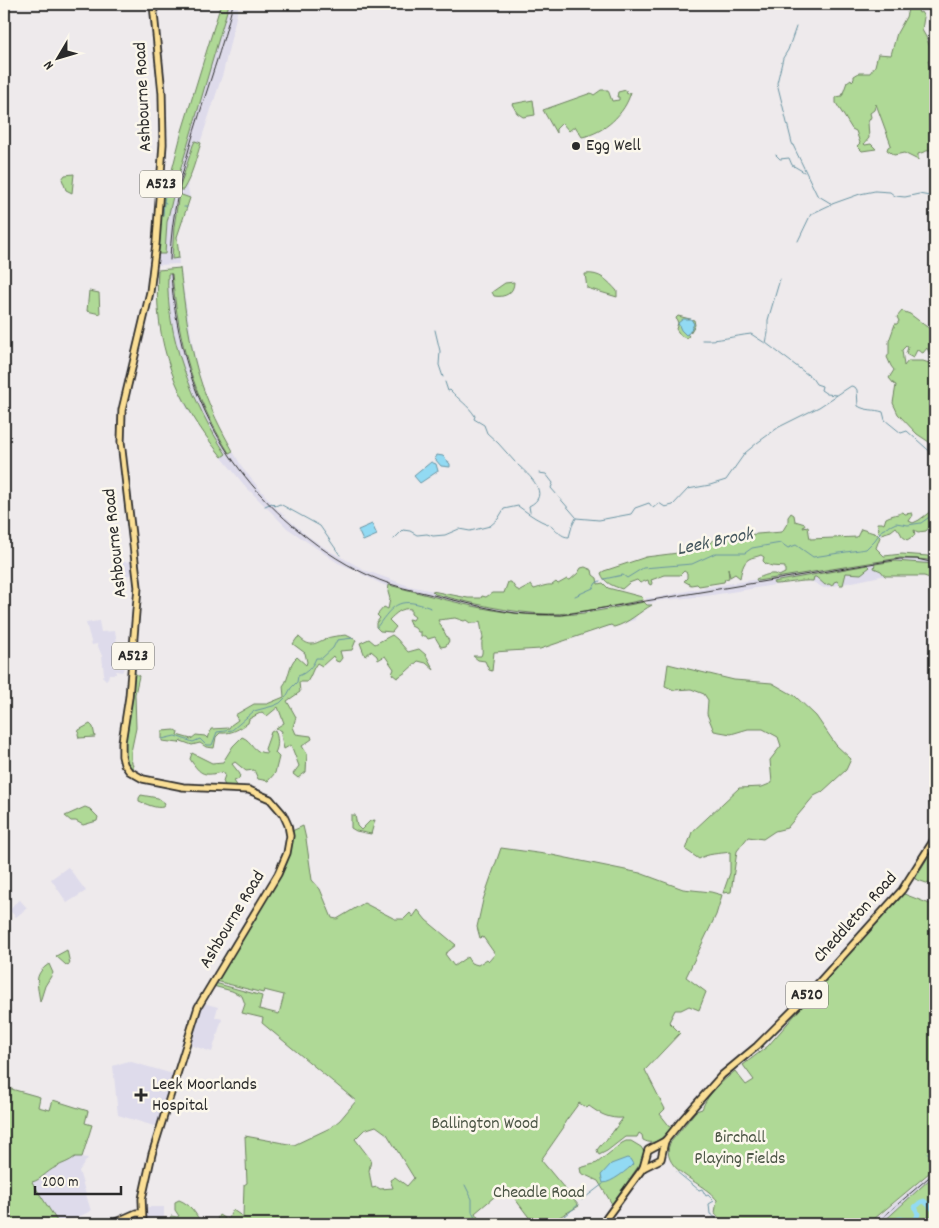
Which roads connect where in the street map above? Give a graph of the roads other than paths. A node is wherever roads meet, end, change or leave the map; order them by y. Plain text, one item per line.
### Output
1 (153, 4) edge
2 (935, 838) edge
3 (665, 1141) junction
4 (656, 1146) junction
5 (662, 1151) junction
6 (647, 1156) junction
7 (654, 1162) junction
8 (643, 1168) junction
9 (142, 1213) junction
10 (111, 1224) edge
11 (143, 1224) edge
12 (602, 1224) edge

1 - 9 highway, Ashbourne Road / A523
2 - 3 highway, Cheddleton Road / A520
3 - 4 highway, Cheddleton Road / A520
3 - 5 highway, Cheddleton Road / A520
4 - 5 highway
4 - 6 highway, Cheddleton Road
5 - 7 highway, Cheddleton Road
6 - 7 highway
6 - 8 highway, Cheddleton Road
7 - 8 highway, Cheddleton Road
8 - 12 highway, Cheddleton Road
9 - 10 highway
9 - 11 highway, Ashbourne Road / A523

